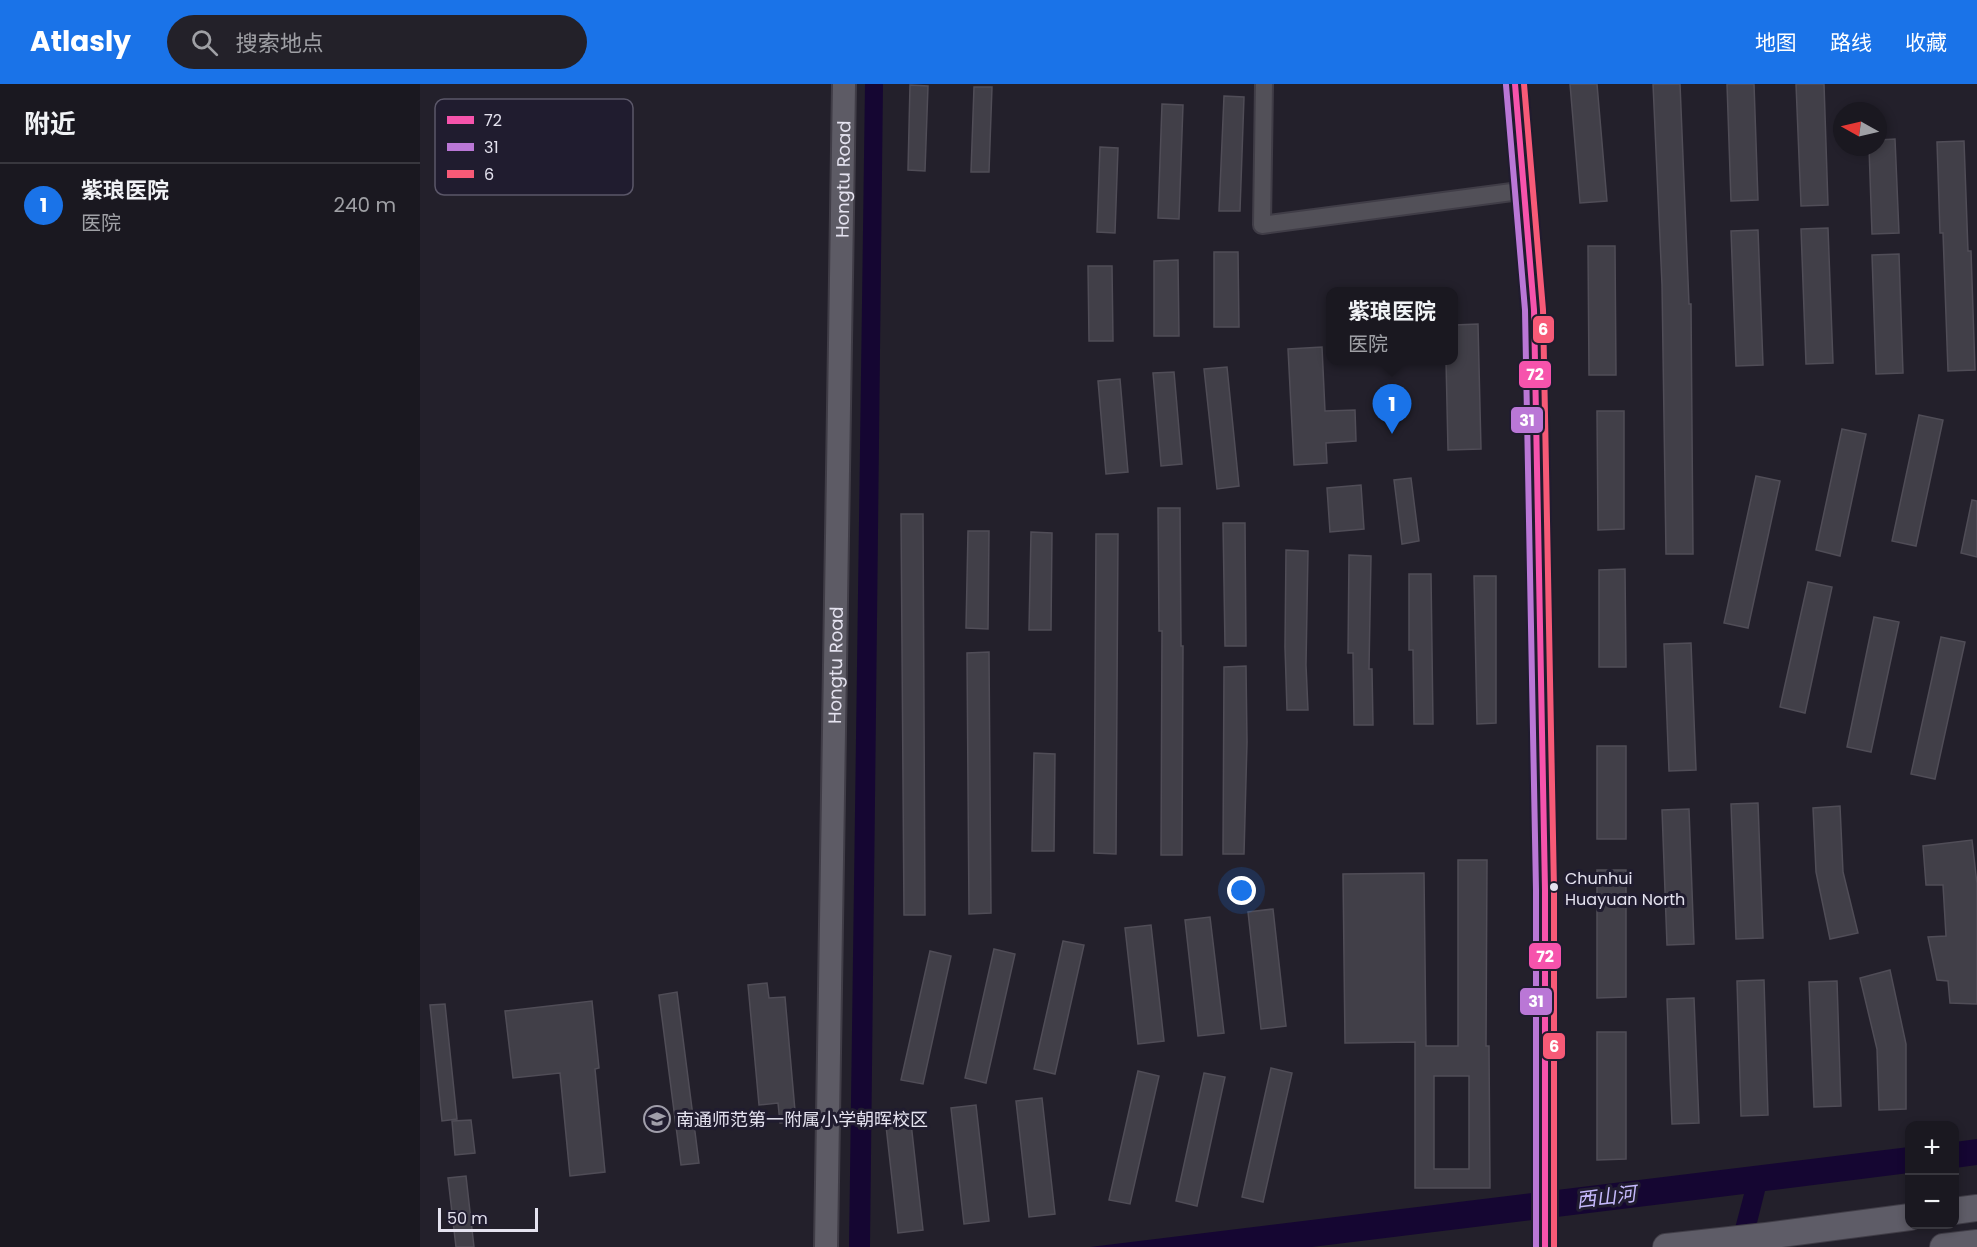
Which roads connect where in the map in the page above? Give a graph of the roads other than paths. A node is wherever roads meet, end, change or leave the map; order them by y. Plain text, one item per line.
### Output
1 (844, 84) edge
2 (1264, 84) edge
3 (1503, 84) edge
4 (1515, 84) edge
5 (1512, 192) junction
6 (1538, 1187) junction
7 (1977, 1208) edge
8 (1959, 1210) edge
9 (1905, 1218) edge
10 (1535, 1232) edge
11 (1977, 1243) edge
12 (826, 1247) edge
13 (1545, 1247) edge
14 (1666, 1247) edge
15 (1943, 1247) edge

1 - 12 main road, Hongtu Road
2 - 5 street
3 - 5 main road
4 - 6 main road
5 - 6 main road
6 - 10 main road
7 - 8 main road
9 - 14 main road
10 - 13 main road
11 - 15 main road

